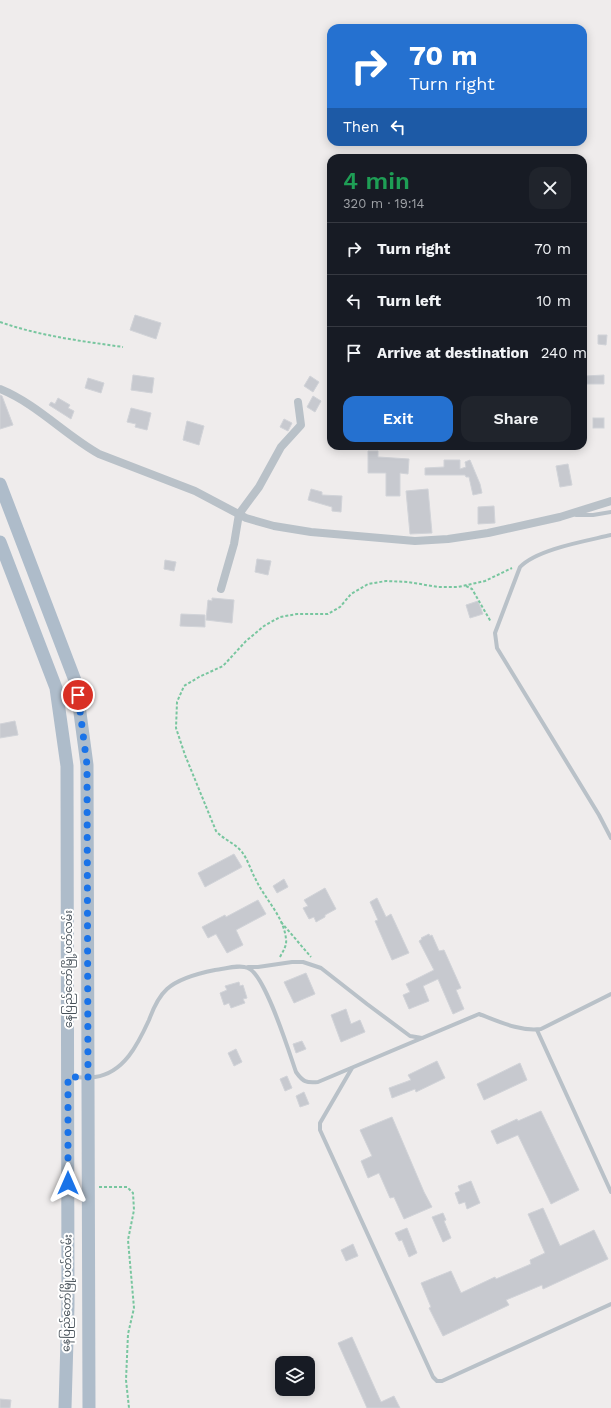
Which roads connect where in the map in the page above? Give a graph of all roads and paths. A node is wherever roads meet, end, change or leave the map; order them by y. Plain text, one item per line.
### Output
1 (0, 322) edge
2 (123, 347) dead end
3 (0, 389) edge
4 (298, 402) dead end
5 (0, 484) edge
6 (611, 501) edge
7 (611, 512) edge
8 (239, 514) junction
9 (567, 515) junction
10 (611, 535) edge
11 (0, 542) edge
12 (526, 561) junction
13 (4, 563) edge
14 (466, 586) junction
15 (221, 589) dead end
16 (496, 630) junction
17 (611, 838) edge
18 (281, 921) junction
19 (271, 966) junction
20 (247, 967) junction
21 (321, 968) junction
22 (611, 994) edge
23 (537, 1030) junction
24 (422, 1038) junction
25 (352, 1068) junction
26 (68, 1077) junction
27 (88, 1077) junction
28 (88, 1189) junction
29 (611, 1192) edge
30 (611, 1304) edge
31 (65, 1408) edge
32 (89, 1408) edge
33 (129, 1408) edge

1 - 2 path
3 - 8 street
4 - 8 street
5 - 27 main road
6 - 9 street
7 - 9 lane
8 - 9 street
8 - 15 street
10 - 12 lane
11 - 13 main road, နေပြည်တော်မြို့ပတ်လမ်း
12 - 14 path
12 - 16 lane
13 - 26 main road, နေပြည်တော်မြို့ပတ်လမ်း
14 - 16 path
14 - 18 path
16 - 17 lane
18 - 19 path
18 - 21 path
19 - 20 lane
19 - 21 lane
20 - 25 lane
20 - 27 lane
21 - 24 lane
22 - 23 lane
23 - 24 lane
23 - 29 lane
24 - 25 lane
25 - 30 lane
26 - 27 lane
26 - 31 main road, နေပြည်တော်မြို့ပတ်လမ်း
27 - 28 main road
28 - 32 main road
28 - 33 path

